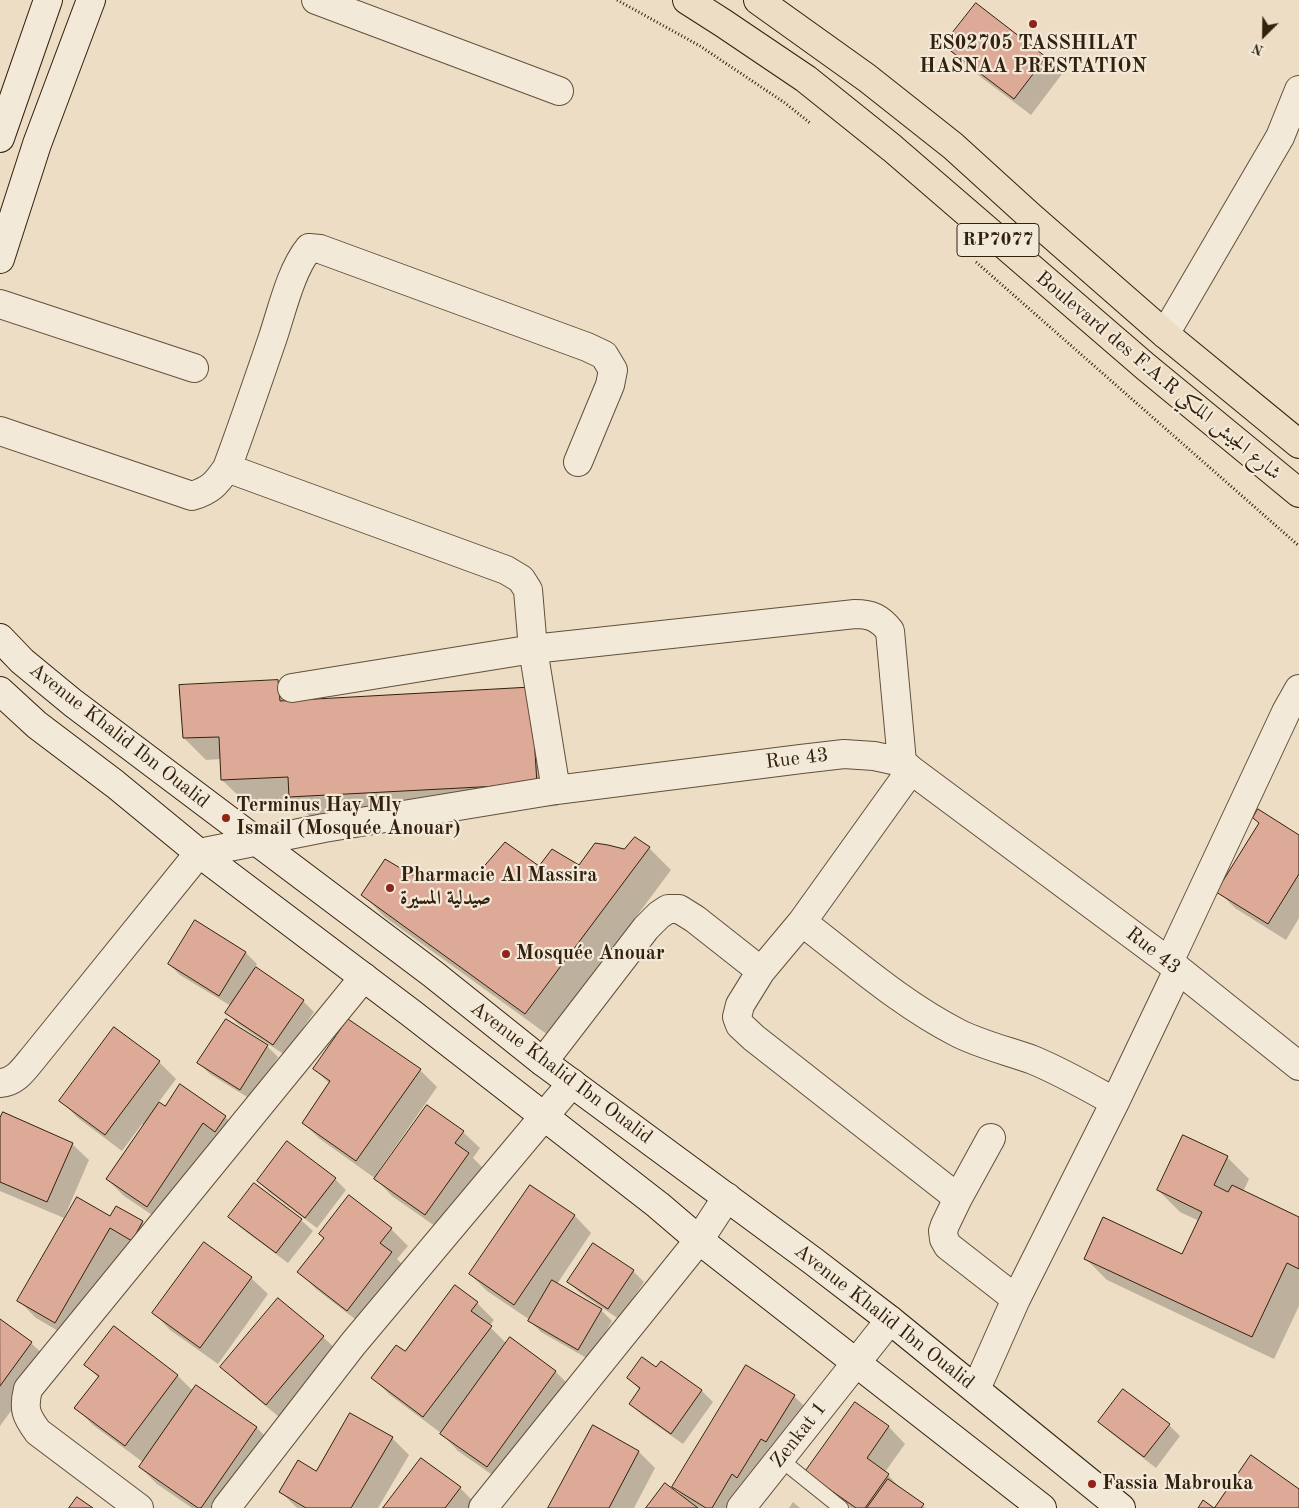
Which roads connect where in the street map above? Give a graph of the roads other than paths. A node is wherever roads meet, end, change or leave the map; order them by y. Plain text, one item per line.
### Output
1 (48, 0) edge
2 (91, 0) edge
3 (316, 0) edge
4 (687, 0) edge
5 (758, 0) edge
6 (1299, 90) edge
7 (558, 91) dead end
8 (0, 138) edge
9 (0, 259) edge
10 (0, 304) edge
11 (1165, 334) junction
12 (194, 368) dead end
13 (0, 431) edge
14 (1299, 444) edge
15 (578, 462) dead end
16 (227, 468) junction
17 (1299, 493) edge
18 (0, 638) edge
19 (533, 649) junction
20 (292, 688) dead end
21 (1299, 689) edge
22 (0, 691) edge
23 (907, 766) junction
24 (556, 790) junction
25 (257, 841) junction
26 (199, 853) junction
27 (802, 922) junction
28 (1174, 966) junction
29 (761, 971) junction
30 (364, 977) junction
31 (543, 1062) junction
32 (1299, 1066) edge
33 (0, 1083) edge
34 (572, 1083) junction
35 (1115, 1102) junction
36 (544, 1116) junction
37 (991, 1138) dead end
38 (727, 1197) junction
39 (958, 1198) junction
40 (699, 1240) junction
41 (1016, 1299) junction
42 (890, 1320) junction
43 (856, 1362) junction
44 (976, 1389) junction
45 (780, 1459) junction
46 (139, 1508) edge
47 (226, 1508) edge
48 (483, 1508) edge
49 (741, 1508) edge
50 (841, 1508) edge
51 (1042, 1508) edge
52 (1121, 1508) edge

1 - 8 street
2 - 9 street
3 - 7 street
4 - 17 main road, Boulevard des F.A.R شارع الجيش الملكي / RP7077
5 - 11 main road, Boulevard des F.A.R شارع الجيش الملكي / RP7077
6 - 11 street
10 - 12 street
11 - 14 main road, Boulevard des F.A.R شارع الجيش الملكي / RP7077
13 - 16 street
15 - 16 street
16 - 19 street
18 - 25 street, Avenue Khalid Ibn Oualid
19 - 20 street
19 - 23 street
19 - 24 street
21 - 28 street
22 - 26 street, Avenue Khalid Ibn Oualid
23 - 24 street, Rue 43
23 - 27 street
23 - 28 street, Rue 43
24 - 25 street, Rue 43
25 - 26 street, Rue 43
25 - 31 street, Avenue Khalid Ibn Oualid
26 - 30 street, Avenue Khalid Ibn Oualid
26 - 33 street
27 - 29 street
27 - 35 street
28 - 32 street, Rue 43
28 - 35 street
29 - 31 street
29 - 39 street
30 - 36 street, Avenue Khalid Ibn Oualid
30 - 46 street
31 - 34 street, Avenue Khalid Ibn Oualid
34 - 36 street
34 - 38 street, Avenue Khalid Ibn Oualid
35 - 41 street
36 - 40 street, Avenue Khalid Ibn Oualid
36 - 47 street
37 - 39 street
38 - 40 street
38 - 42 street, Avenue Khalid Ibn Oualid
39 - 41 street
40 - 43 street, Avenue Khalid Ibn Oualid
40 - 48 street
41 - 44 street
42 - 43 street, Zenkat 1
42 - 44 street, Avenue Khalid Ibn Oualid
43 - 45 street, Zenkat 1
43 - 51 street, Avenue Khalid Ibn Oualid
44 - 52 street, Avenue Khalid Ibn Oualid
45 - 49 street, Zenkat 1
45 - 50 lane

